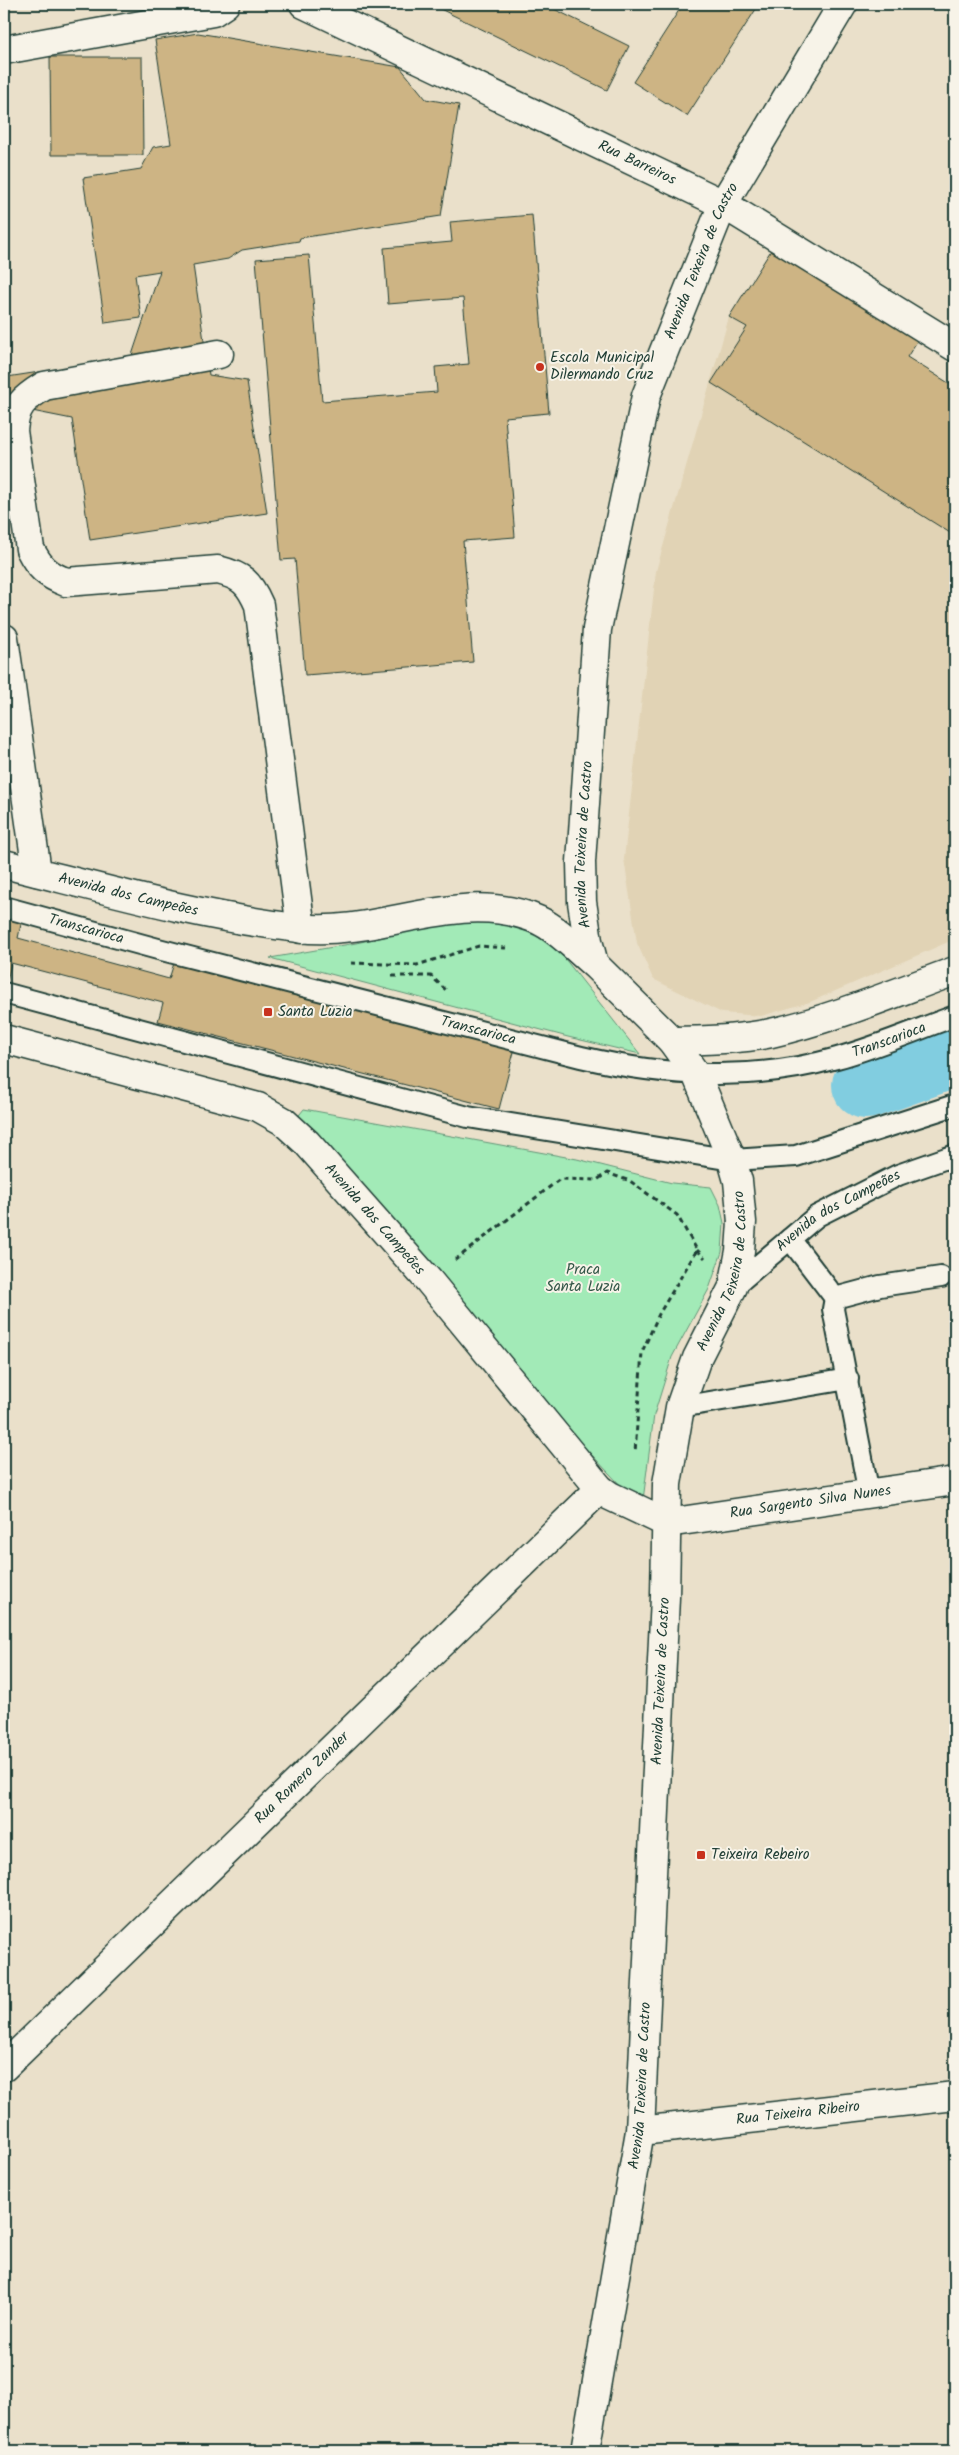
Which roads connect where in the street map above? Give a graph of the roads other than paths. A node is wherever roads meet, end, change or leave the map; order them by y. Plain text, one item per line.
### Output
1 (225, 4) edge
2 (304, 4) edge
3 (843, 4) edge
4 (4, 50) edge
5 (723, 204) junction
6 (955, 347) edge
7 (219, 354) dead end
8 (4, 638) edge
9 (4, 864) edge
10 (37, 872) junction
11 (4, 907) edge
12 (301, 929) junction
13 (594, 964) junction
14 (955, 971) edge
15 (4, 993) edge
16 (955, 1016) edge
17 (4, 1039) edge
18 (672, 1041) junction
19 (697, 1076) junction
20 (955, 1105) edge
21 (955, 1155) edge
22 (732, 1160) junction
23 (790, 1239) junction
24 (941, 1277) dead end
25 (733, 1287) junction
26 (835, 1298) junction
27 (848, 1379) junction
28 (680, 1407) junction
29 (955, 1481) edge
30 (600, 1489) junction
31 (869, 1494) junction
32 (667, 1523) junction
33 (4, 2067) edge
34 (955, 2096) edge
35 (640, 2131) junction
36 (585, 2451) edge

1 - 4 street
2 - 5 street, Rua Barreiros
3 - 5 street, Avenida Teixeira de Castro
5 - 6 street, Rua Barreiros
5 - 13 street, Avenida Teixeira de Castro
7 - 12 street
8 - 10 street
9 - 10 street, Avenida dos Campeões
10 - 12 street, Avenida dos Campeões
11 - 19 lane, Transcarioca
12 - 13 street, Avenida dos Campeões
13 - 18 street, Avenida Teixeira de Castro
14 - 18 street
15 - 22 lane
16 - 19 lane, Transcarioca
17 - 30 street, Avenida dos Campeões
18 - 19 street, Avenida Teixeira de Castro
19 - 22 street, Avenida Teixeira de Castro
20 - 22 lane
21 - 23 lane, Avenida dos Campeões
22 - 25 street, Avenida Teixeira de Castro
23 - 25 lane, Avenida dos Campeões
23 - 26 lane
24 - 26 lane
25 - 28 street, Avenida Teixeira de Castro
26 - 27 lane
27 - 28 lane
27 - 31 lane
28 - 32 street, Avenida Teixeira de Castro
29 - 31 street, Rua Sargento Silva Nunes
30 - 32 street, Avenida dos Campeões
30 - 33 street, Rua Romero Zander
31 - 32 street, Rua Sargento Silva Nunes
32 - 35 street, Avenida Teixeira de Castro
34 - 35 street, Rua Teixeira Ribeiro
35 - 36 street, Avenida Teixeira de Castro

